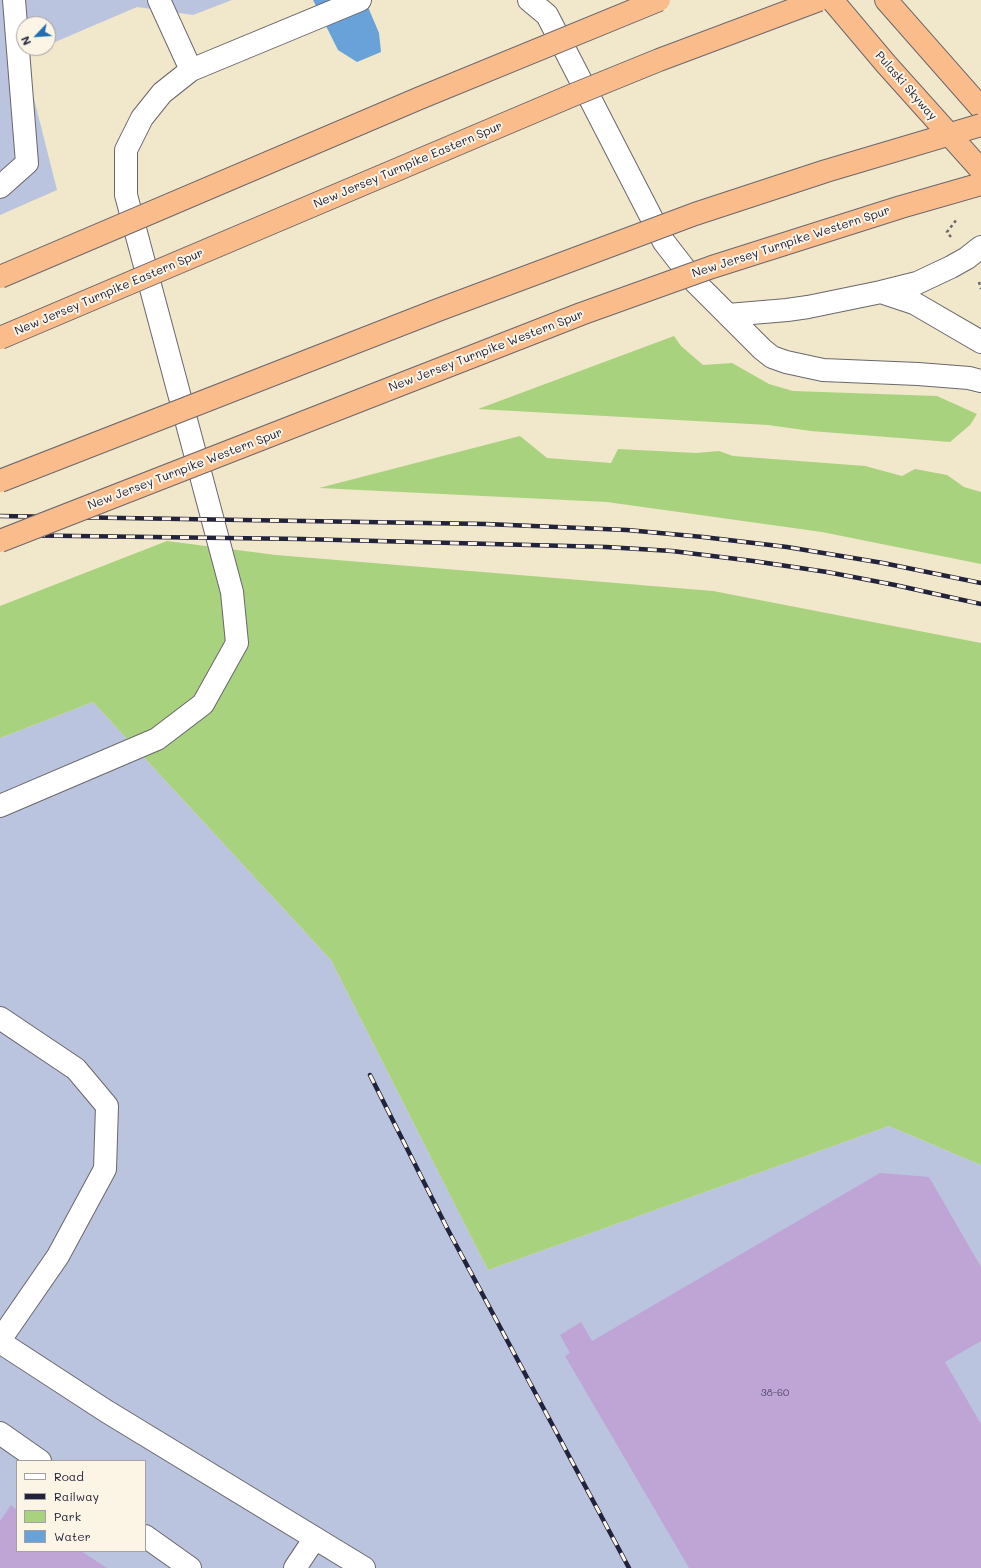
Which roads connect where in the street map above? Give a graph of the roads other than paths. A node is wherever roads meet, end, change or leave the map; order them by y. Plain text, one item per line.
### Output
1 (14, 0) edge
2 (159, 0) edge
3 (360, 0) edge
4 (529, 0) edge
5 (659, 0) edge
6 (819, 0) edge
7 (832, 0) edge
8 (886, 0) edge
9 (191, 70) junction
10 (981, 108) edge
11 (981, 125) edge
12 (981, 170) edge
13 (981, 184) edge
14 (0, 187) edge
15 (981, 246) edge
16 (0, 277) edge
17 (881, 292) junction
18 (728, 315) junction
19 (0, 338) edge
20 (981, 342) edge
21 (981, 381) edge
22 (0, 481) edge
23 (0, 541) edge
24 (0, 806) edge
25 (0, 1018) edge
26 (0, 1341) edge
27 (0, 1433) edge
28 (39, 1460) edge
29 (146, 1537) edge
30 (315, 1538) junction
31 (190, 1568) edge
32 (295, 1568) edge
33 (364, 1568) edge

1 - 14 street
2 - 9 street
3 - 9 street
4 - 18 street
5 - 16 highway, bridge
6 - 19 highway, New Jersey Turnpike Eastern Spur, bridge
7 - 12 highway, Pulaski Skyway, bridge
8 - 10 highway
9 - 24 street
11 - 22 highway, bridge
13 - 23 highway, New Jersey Turnpike Western Spur, bridge
15 - 17 street
17 - 18 street
17 - 20 street
18 - 21 street
25 - 26 street
26 - 30 street
27 - 28 street
29 - 31 street
30 - 32 street
30 - 33 street

